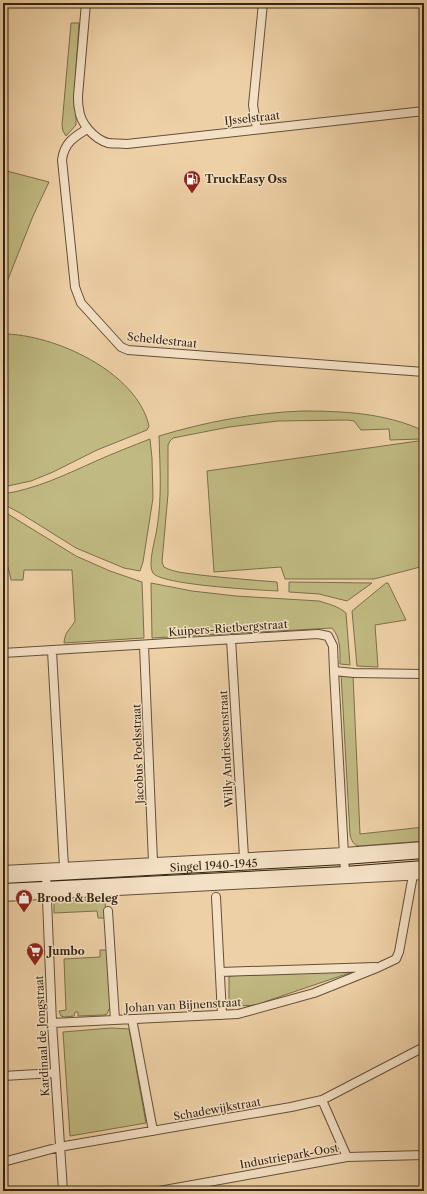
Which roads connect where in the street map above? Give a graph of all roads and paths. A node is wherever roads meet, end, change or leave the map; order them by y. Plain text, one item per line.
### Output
1 (86, 3) edge
2 (263, 3) edge
3 (424, 111) edge
4 (87, 129) junction
5 (257, 129) junction
6 (424, 372) edge
7 (231, 639) junction
8 (144, 644) junction
9 (52, 651) junction
10 (3, 653) edge
11 (334, 671) junction
12 (424, 674) edge
13 (424, 846) edge
14 (424, 852) edge
15 (344, 855) junction
16 (244, 857) junction
17 (153, 862) junction
18 (64, 867) junction
19 (424, 867) edge
20 (3, 870) edge
21 (345, 873) junction
22 (46, 875) junction
23 (413, 875) junction
24 (424, 875) edge
25 (3, 877) edge
26 (3, 890) edge
27 (46, 891) junction
28 (3, 897) edge
29 (216, 897) dead end
30 (108, 911) dead end
31 (379, 967) junction
32 (220, 972) junction
33 (222, 1015) junction
34 (132, 1019) junction
35 (115, 1020) junction
36 (52, 1023) junction
37 (424, 1047) edge
38 (55, 1073) junction
39 (3, 1076) edge
40 (322, 1100) junction
41 (153, 1131) junction
42 (59, 1148) junction
43 (424, 1155) edge
44 (347, 1157) junction
45 (3, 1162) edge
46 (63, 1191) edge
47 (159, 1191) edge

1 - 4 street
2 - 5 street
3 - 5 street, IJsselstraat
4 - 5 street, IJsselstraat
4 - 6 street, Scheldestraat
7 - 8 street, Kuipers-Rietbergstraat
7 - 11 street, Kuipers-Rietbergstraat
7 - 16 street, Willy Andriessenstraat
8 - 9 street, Kuipers-Rietbergstraat
8 - 17 street, Jacobus Poelsstraat
9 - 10 street, Kuipers-Rietbergstraat
9 - 18 street
11 - 12 street
11 - 15 street
13 - 15 street, Singel 1940-1945
14 - 15 main road, Singel 1940-1945
15 - 16 street, Singel 1940-1945
15 - 21 street
15 - 22 main road, Singel 1940-1945
16 - 17 street, Singel 1940-1945
17 - 18 street, Singel 1940-1945
18 - 20 street, Singel 1940-1945
19 - 21 main road, Singel 1940-1945
21 - 27 main road, Singel 1940-1945
22 - 25 main road, Singel 1940-1945
22 - 27 street, Kardinaal de Jongstraat
23 - 24 street, Singel 1940-1945
23 - 27 street, Singel 1940-1945
23 - 31 street, Johan van Bijnenstraat
26 - 27 main road, Singel 1940-1945
27 - 28 street, Singel 1940-1945
27 - 36 street, Kardinaal de Jongstraat
29 - 32 street
30 - 35 street
31 - 32 street, Johan van Bijnenstraat
31 - 33 street, Johan van Bijnenstraat
32 - 33 street
33 - 34 street, Johan van Bijnenstraat
34 - 35 street, Johan van Bijnenstraat
34 - 41 street
35 - 36 street, Johan van Bijnenstraat
36 - 38 street, Kardinaal de Jongstraat
37 - 40 street, Schadewijkstraat
38 - 39 street
38 - 42 street, Kardinaal de Jongstraat
40 - 41 street, Schadewijkstraat
40 - 44 street
41 - 42 street, Schadewijkstraat
42 - 45 street, Schadewijkstraat
42 - 46 street, Kardinaal de Jongstraat
43 - 44 street, Industriepark-Oost
44 - 47 street, Industriepark-Oost

